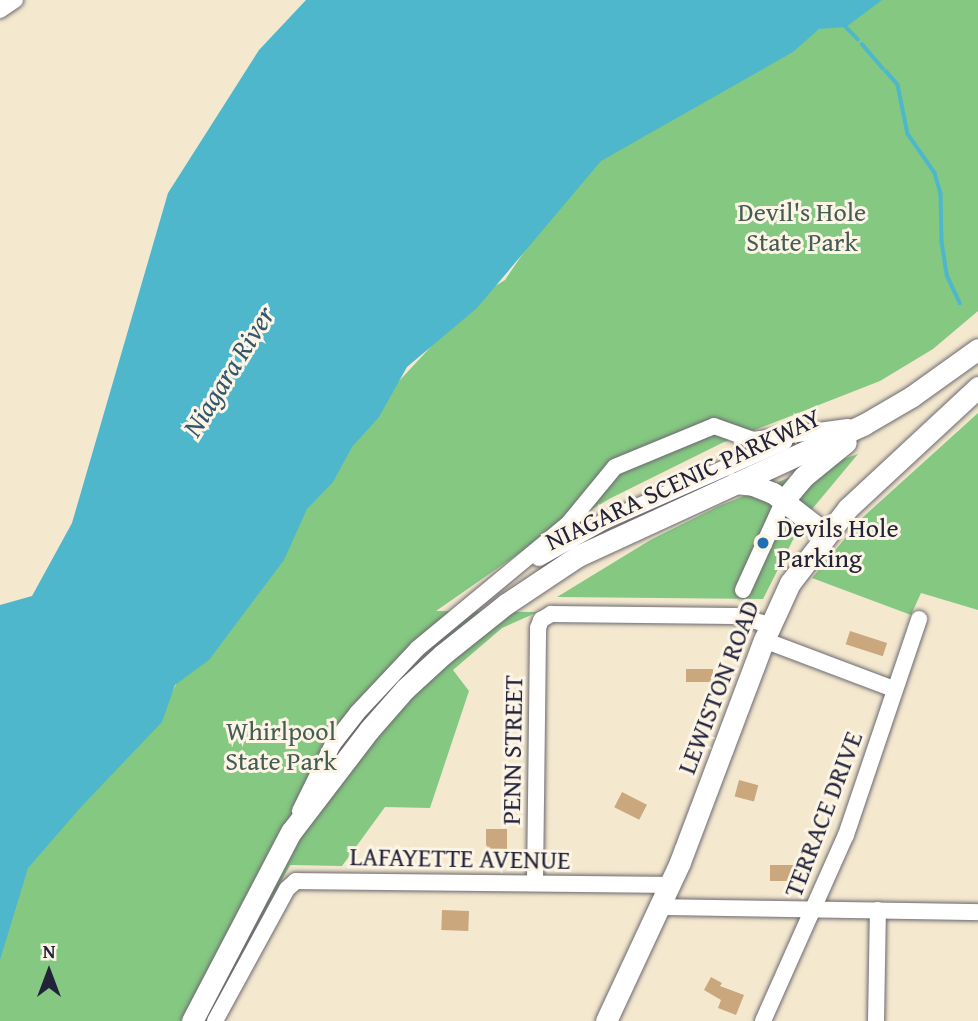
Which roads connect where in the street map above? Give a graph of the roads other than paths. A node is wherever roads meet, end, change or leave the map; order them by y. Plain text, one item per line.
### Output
1 (15, 0) edge
2 (0, 10) edge
3 (978, 349) edge
4 (978, 387) edge
5 (872, 420) junction
6 (803, 434) junction
7 (735, 483) junction
8 (784, 500) junction
9 (826, 534) junction
10 (743, 590) dead end
11 (474, 600) junction
12 (919, 619) dead end
13 (767, 633) junction
14 (894, 689) junction
15 (291, 832) junction
16 (535, 882) junction
17 (669, 885) junction
18 (659, 907) junction
19 (813, 910) junction
20 (878, 911) junction
21 (978, 912) edge
22 (192, 1021) edge
23 (215, 1021) edge
24 (606, 1021) edge
25 (763, 1021) edge
26 (876, 1021) edge

1 - 2 street
3 - 5 main road, NIAGARA SCENIC PARKWAY
4 - 9 main road, LEWISTON ROAD
5 - 6 street
5 - 7 main road, NIAGARA SCENIC PARKWAY
5 - 8 main road
6 - 11 street
6 - 11 street
7 - 8 main road
7 - 15 main road, NIAGARA SCENIC PARKWAY
8 - 9 main road
8 - 10 street
9 - 13 main road, LEWISTON ROAD
11 - 15 street
12 - 14 street, TERRACE DRIVE
13 - 14 street
13 - 16 street, PENN STREET
13 - 17 main road, LEWISTON ROAD
14 - 19 street, TERRACE DRIVE
15 - 22 main road, NIAGARA SCENIC PARKWAY
16 - 17 street, LAFAYETTE AVENUE
16 - 23 street, LAFAYETTE AVENUE
17 - 18 main road, LEWISTON ROAD
18 - 19 street
18 - 24 main road, LEWISTON ROAD
19 - 20 street
19 - 25 street, TERRACE DRIVE
20 - 21 street
20 - 26 street

